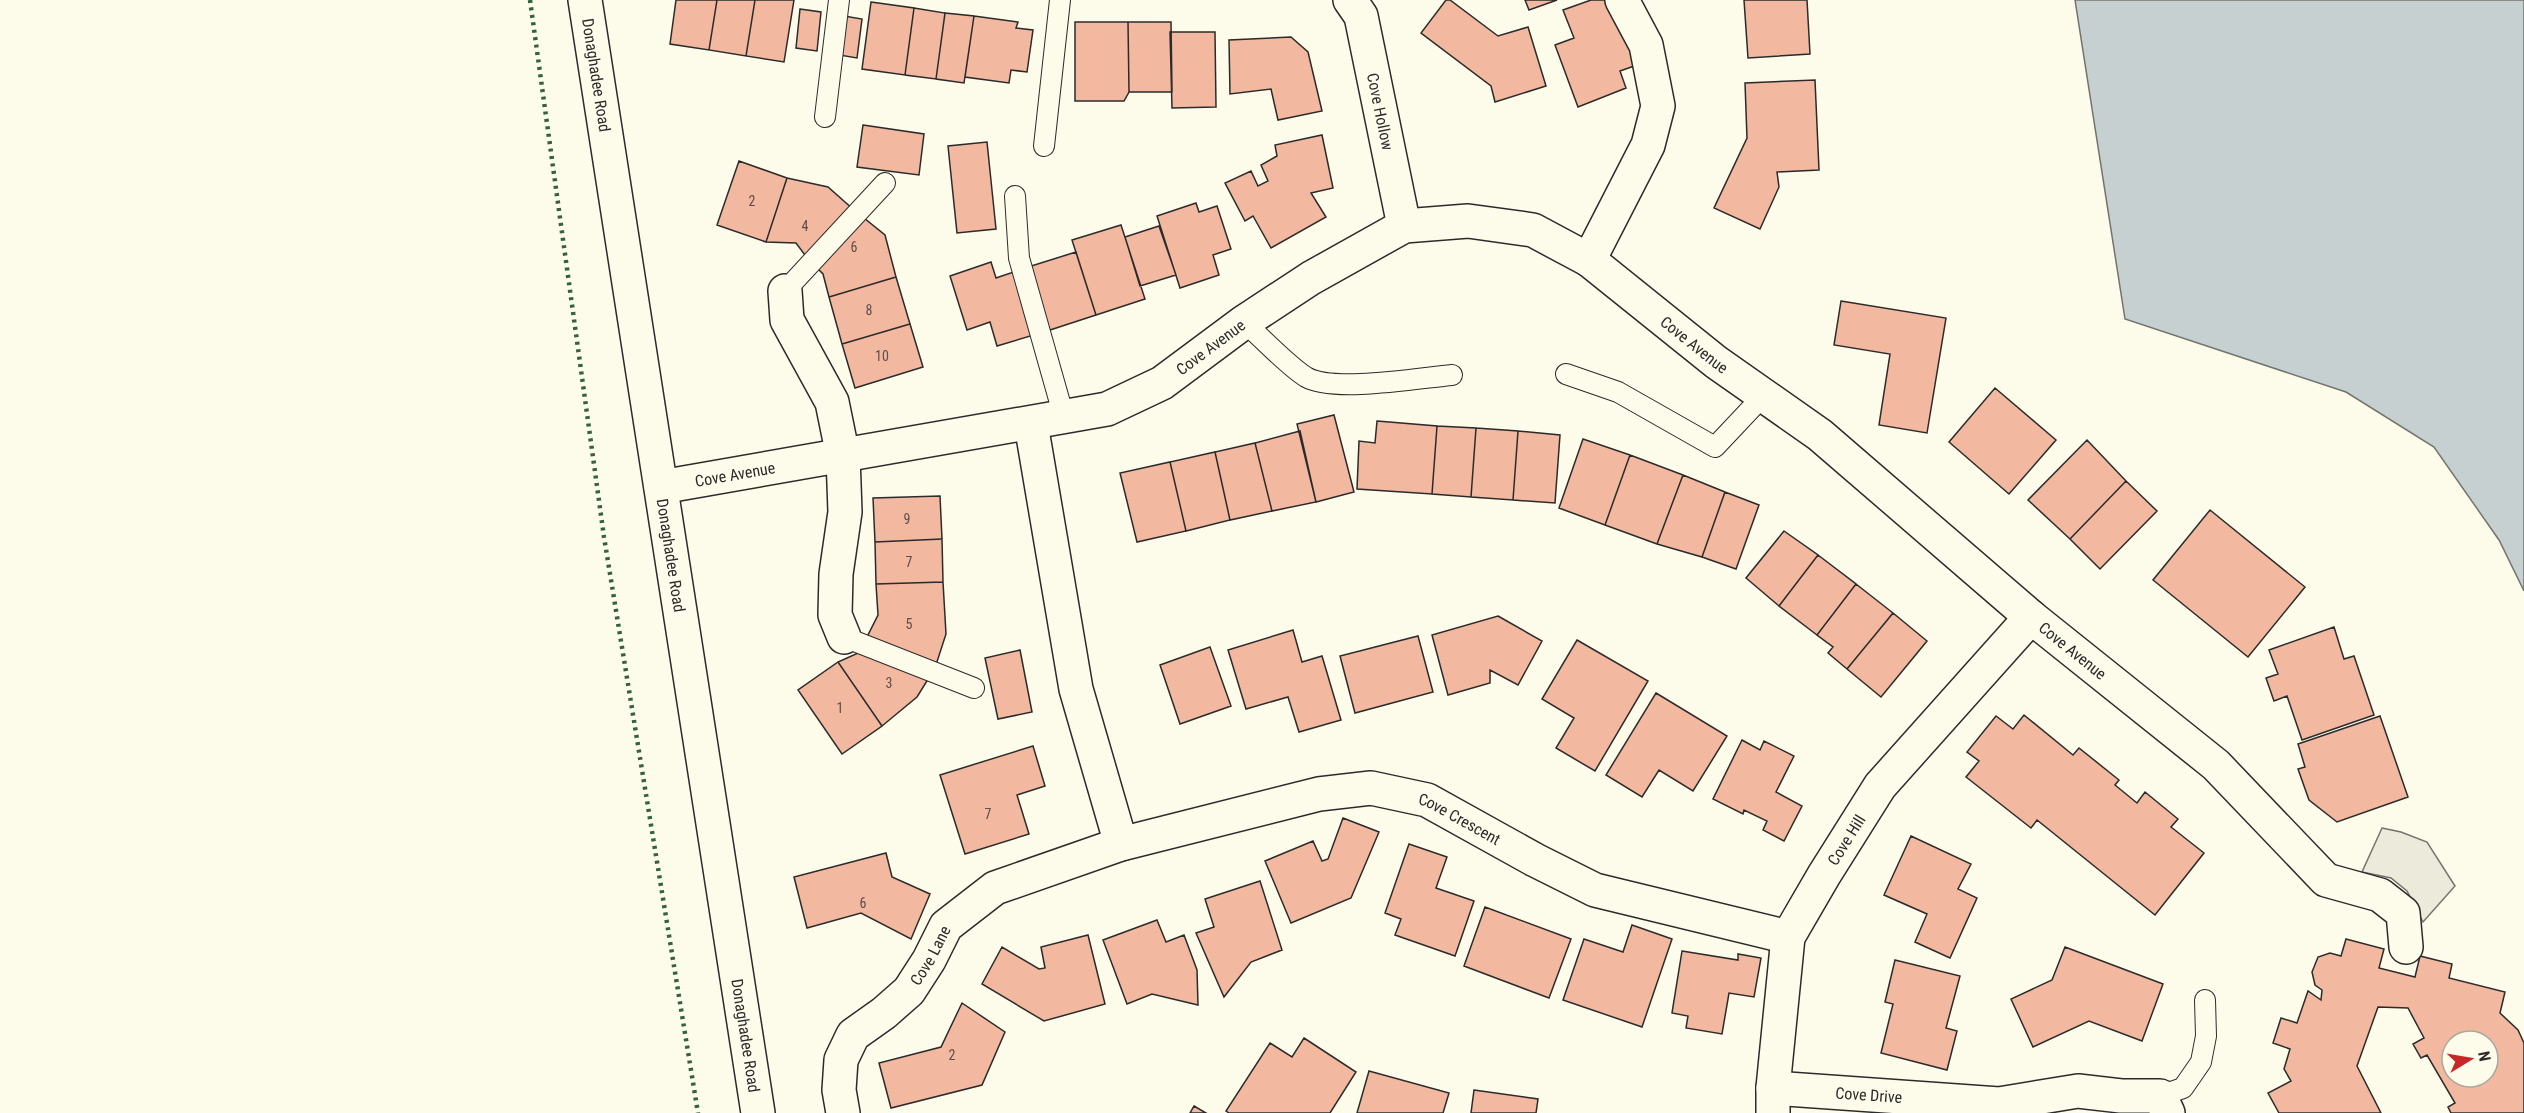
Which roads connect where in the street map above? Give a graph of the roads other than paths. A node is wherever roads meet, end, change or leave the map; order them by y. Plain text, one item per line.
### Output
1 (585, 0) edge
2 (839, 0) edge
3 (1060, 0) edge
4 (1350, 0) edge
5 (1622, 0) edge
6 (825, 117) dead end
7 (1044, 146) dead end
8 (885, 183) dead end
9 (1015, 196) dead end
10 (1404, 226) junction
11 (1589, 260) junction
12 (784, 291) joint
13 (1244, 322) junction
14 (1566, 374) dead end
15 (1452, 375) dead end
16 (1764, 395) junction
17 (1064, 417) junction
18 (1031, 424) junction
19 (843, 456) junction
20 (661, 487) junction
21 (2031, 617) junction
22 (844, 637) joint
23 (974, 688) dead end
24 (1121, 844) junction
25 (1788, 937) junction
26 (2406, 946) dead end
27 (2205, 1000) dead end
28 (1773, 1100) edge
29 (2164, 1105) edge
30 (758, 1113) edge
31 (843, 1113) edge

1 - 20 street, Donaghadee Road
2 - 6 lane
3 - 7 lane
4 - 10 street, Cove Hollow
5 - 11 street
8 - 12 lane
9 - 17 lane
10 - 11 street, Cove Avenue
10 - 13 street, Cove Avenue
11 - 16 street, Cove Avenue
12 - 19 street
13 - 15 lane
13 - 17 street, Cove Avenue
14 - 16 lane
16 - 21 street, Cove Avenue
17 - 18 street, Cove Avenue
18 - 19 street, Cove Avenue
18 - 24 street
19 - 20 street, Cove Avenue
19 - 22 street
20 - 30 street, Donaghadee Road
21 - 25 street, Cove Hill
21 - 26 street, Cove Avenue
22 - 23 lane
24 - 25 street, Cove Crescent
24 - 31 street, Cove Lane
25 - 28 street, Cove Hill
27 - 29 lane
28 - 29 street, Cove Drive

